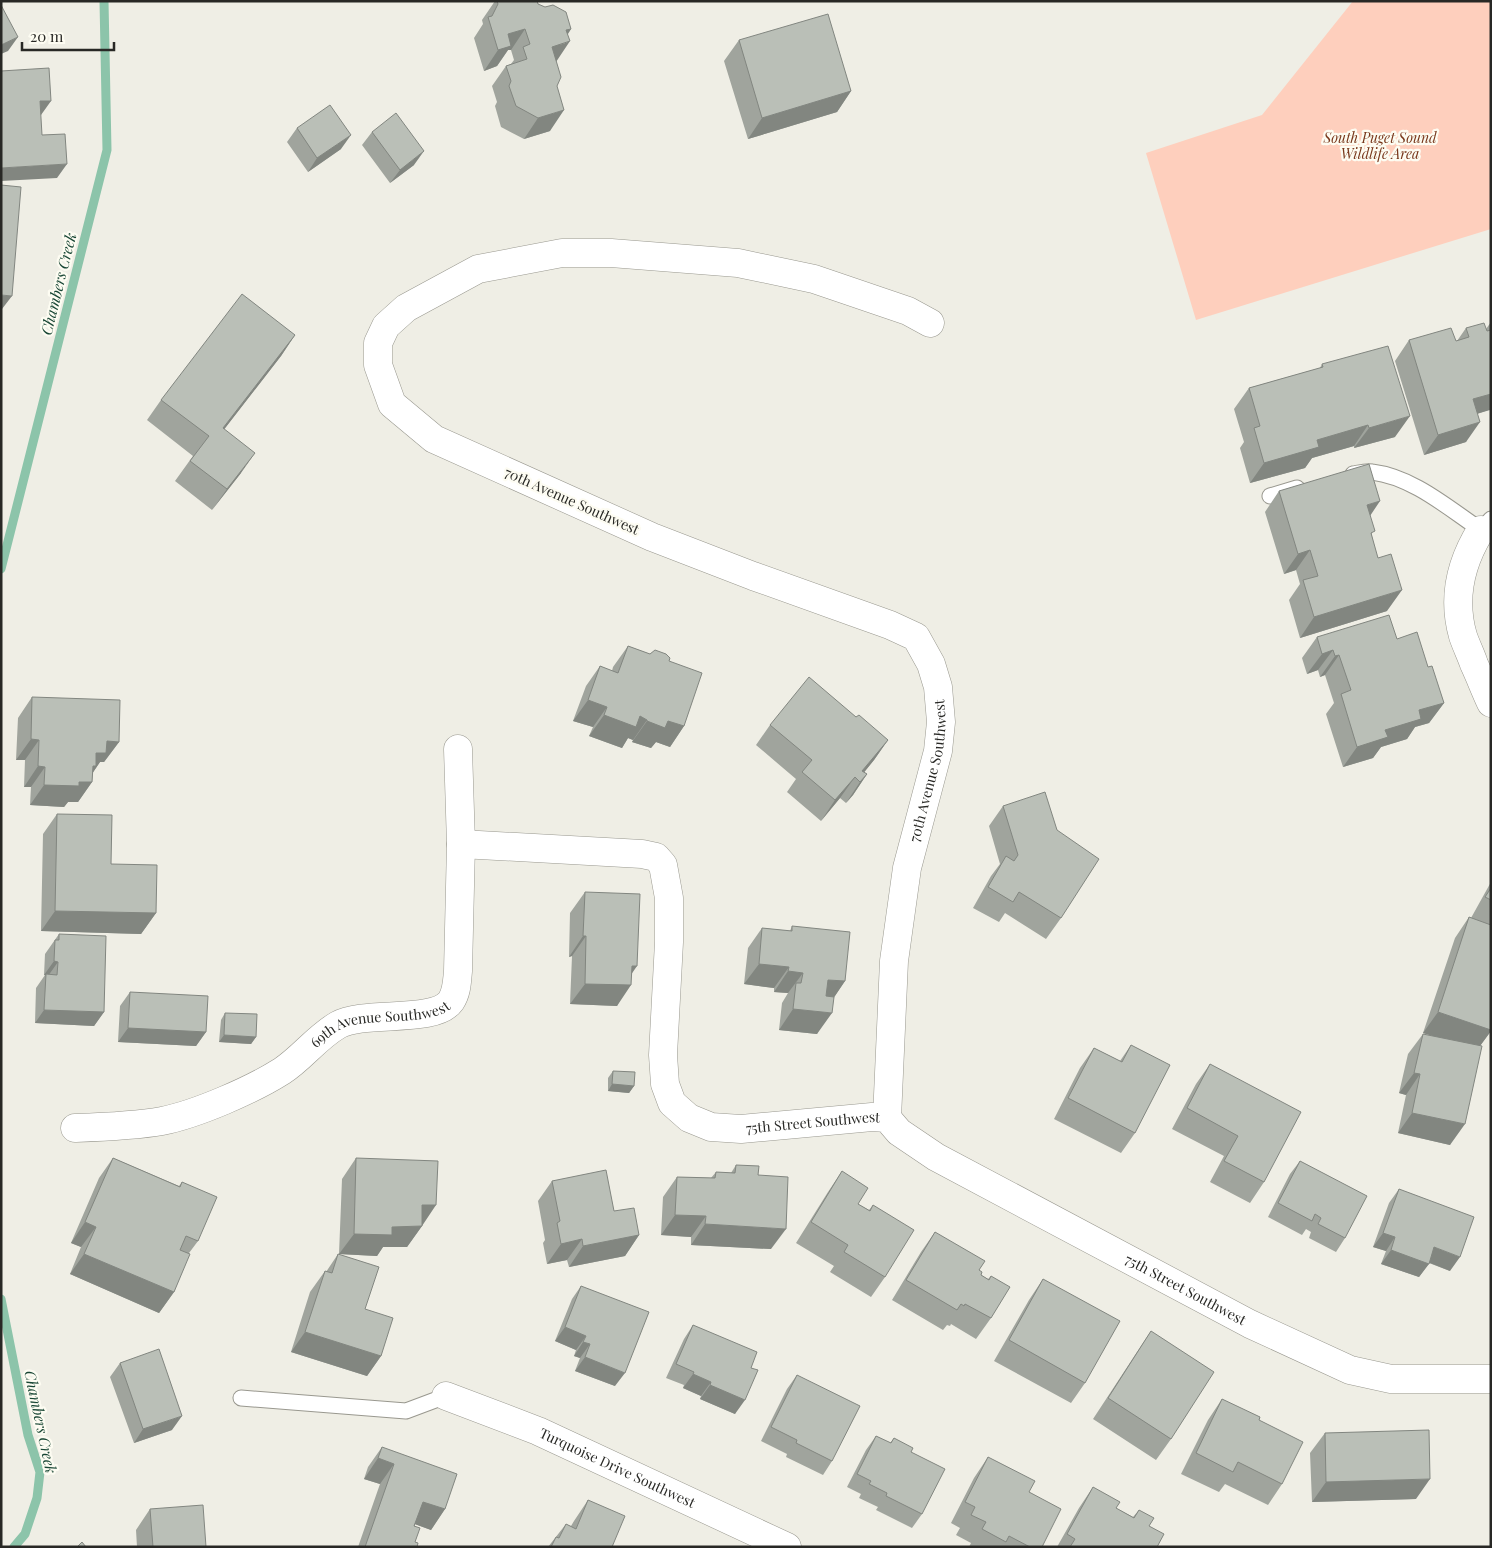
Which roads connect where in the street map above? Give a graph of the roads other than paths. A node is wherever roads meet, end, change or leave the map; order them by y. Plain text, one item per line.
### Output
1 (930, 323) dead end
2 (1337, 477) edge
3 (1312, 484) edge
4 (1270, 496) dead end
5 (1486, 524) edge
6 (1491, 703) edge
7 (458, 749) dead end
8 (461, 844) junction
9 (886, 1118) junction
10 (75, 1128) dead end
11 (1491, 1379) edge
12 (446, 1396) joint
13 (241, 1398) dead end
14 (787, 1547) edge

1 - 9 street, 70th Avenue Southwest
2 - 5 lane
3 - 4 lane
5 - 6 street
7 - 8 street, 69th Avenue Southwest
8 - 9 street, 75th Street Southwest
8 - 10 street, 69th Avenue Southwest
9 - 11 street, 75th Street Southwest
12 - 13 lane
12 - 14 street, Turquoise Drive Southwest

